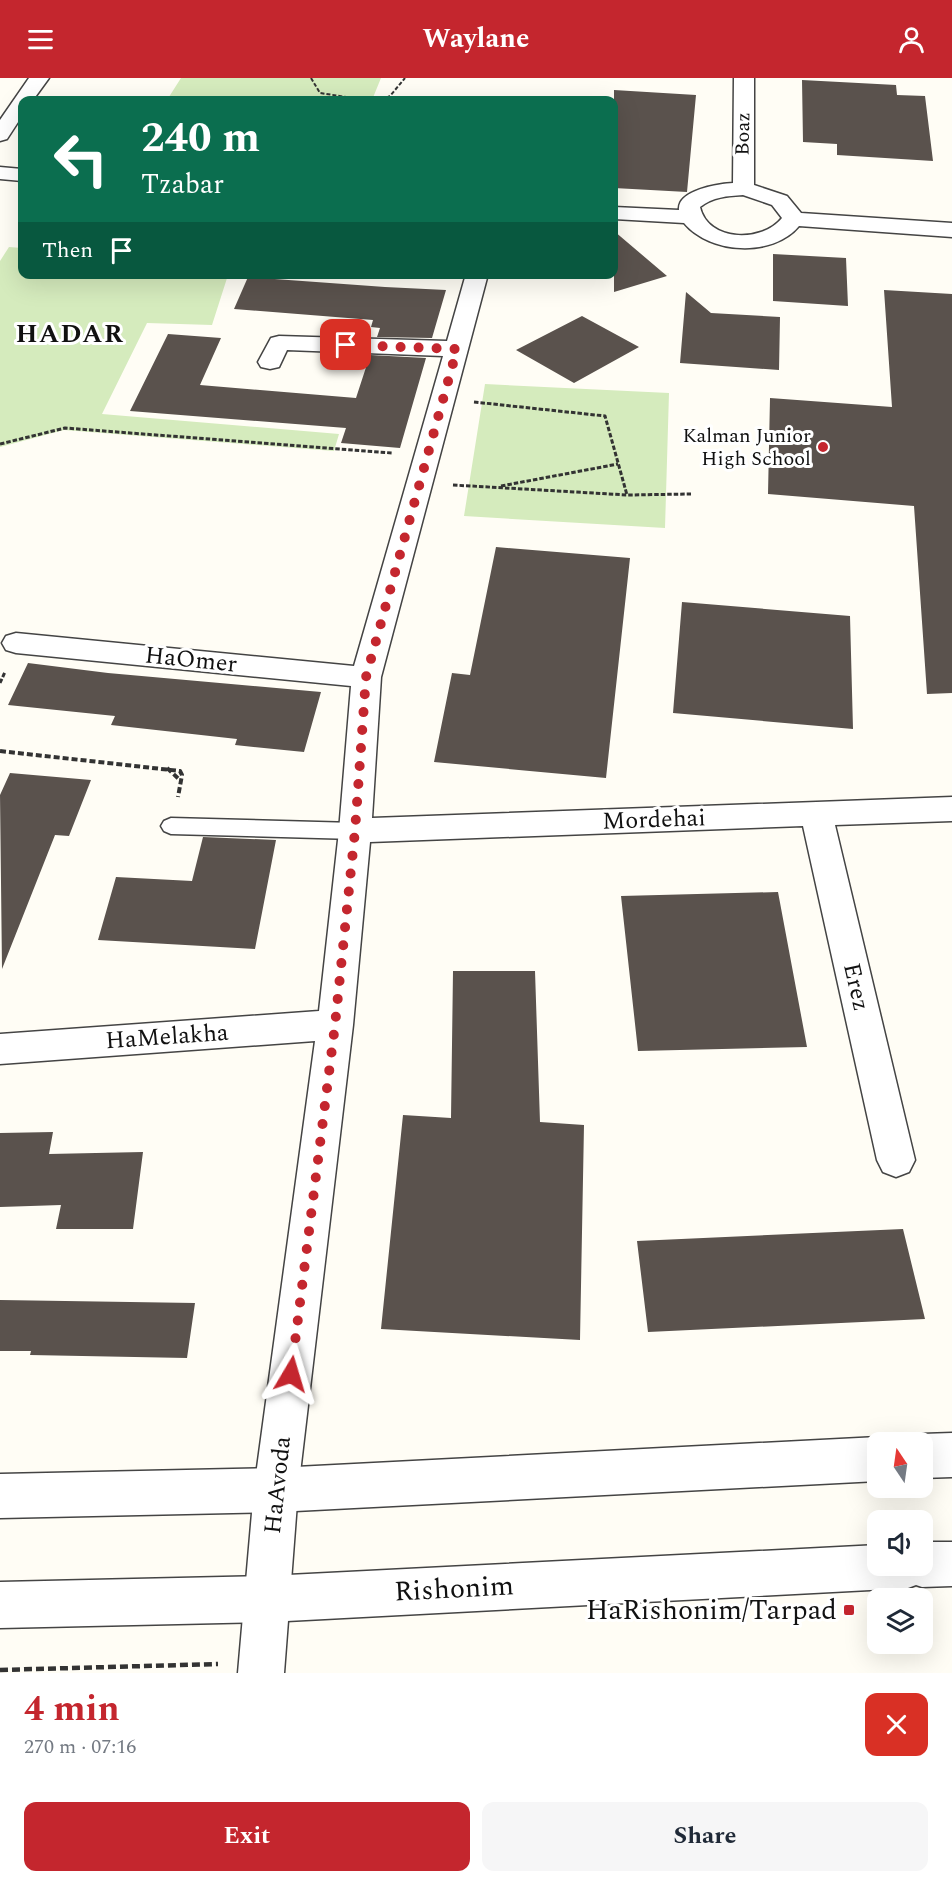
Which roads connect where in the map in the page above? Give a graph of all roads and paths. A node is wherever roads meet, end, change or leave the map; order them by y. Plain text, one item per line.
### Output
1 (39, 78) edge
2 (311, 78) edge
3 (405, 78) edge
4 (744, 78) edge
5 (26, 96) edge
6 (340, 96) edge
7 (390, 96) edge
8 (18, 108) edge
9 (0, 135) edge
10 (0, 173) edge
11 (18, 175) edge
12 (743, 189) junction
13 (618, 213) edge
14 (688, 217) junction
15 (793, 219) junction
16 (952, 230) edge
17 (476, 279) edge
18 (457, 349) junction
19 (270, 362) dead end
20 (443, 399) junction
21 (0, 444) edge
22 (427, 456) junction
23 (618, 465) junction
24 (419, 484) junction
25 (495, 487) junction
26 (691, 494) dead end
27 (627, 495) junction
28 (16, 643) dead end
29 (366, 677) junction
30 (0, 751) edge
31 (167, 768) junction
32 (181, 782) junction
33 (952, 809) edge
34 (816, 813) junction
35 (171, 826) joint
36 (355, 831) junction
37 (335, 1025) junction
38 (0, 1049) edge
39 (896, 1160) dead end
40 (952, 1455) edge
41 (933, 1456) edge
42 (867, 1459) edge
43 (276, 1490) junction
44 (0, 1496) edge
45 (952, 1564) edge
46 (933, 1565) edge
47 (867, 1568) edge
48 (268, 1599) junction
49 (0, 1605) edge
50 (262, 1668) edge
51 (0, 1670) edge

1 - 5 street
2 - 6 path
3 - 7 path
4 - 12 street, Boaz
8 - 9 street
10 - 11 street
12 - 14 street
12 - 15 street
13 - 14 street
14 - 15 street
15 - 16 street
17 - 18 street, HaAvoda
18 - 19 street
18 - 20 street, HaAvoda
20 - 22 street, HaAvoda
20 - 23 path
21 - 22 path
22 - 24 street, HaAvoda
23 - 25 path
23 - 27 path
24 - 25 path
24 - 29 street, HaAvoda
25 - 27 path
26 - 27 path
28 - 29 street, HaOmer
29 - 36 street, HaAvoda
30 - 31 path
31 - 32 path
31 - 32 path
32 - 35 path
33 - 34 street, Mordehai
34 - 36 street, Mordehai
34 - 39 street, Erez
35 - 36 lane
36 - 37 street, HaAvoda
37 - 38 street, HaMelakha
37 - 43 street, HaAvoda
40 - 41 street
42 - 43 street
43 - 44 street
43 - 48 street, HaAvoda
45 - 46 street
47 - 48 street, Rishonim
48 - 49 street, Rishonim
48 - 50 street, HaAvoda
50 - 51 path

